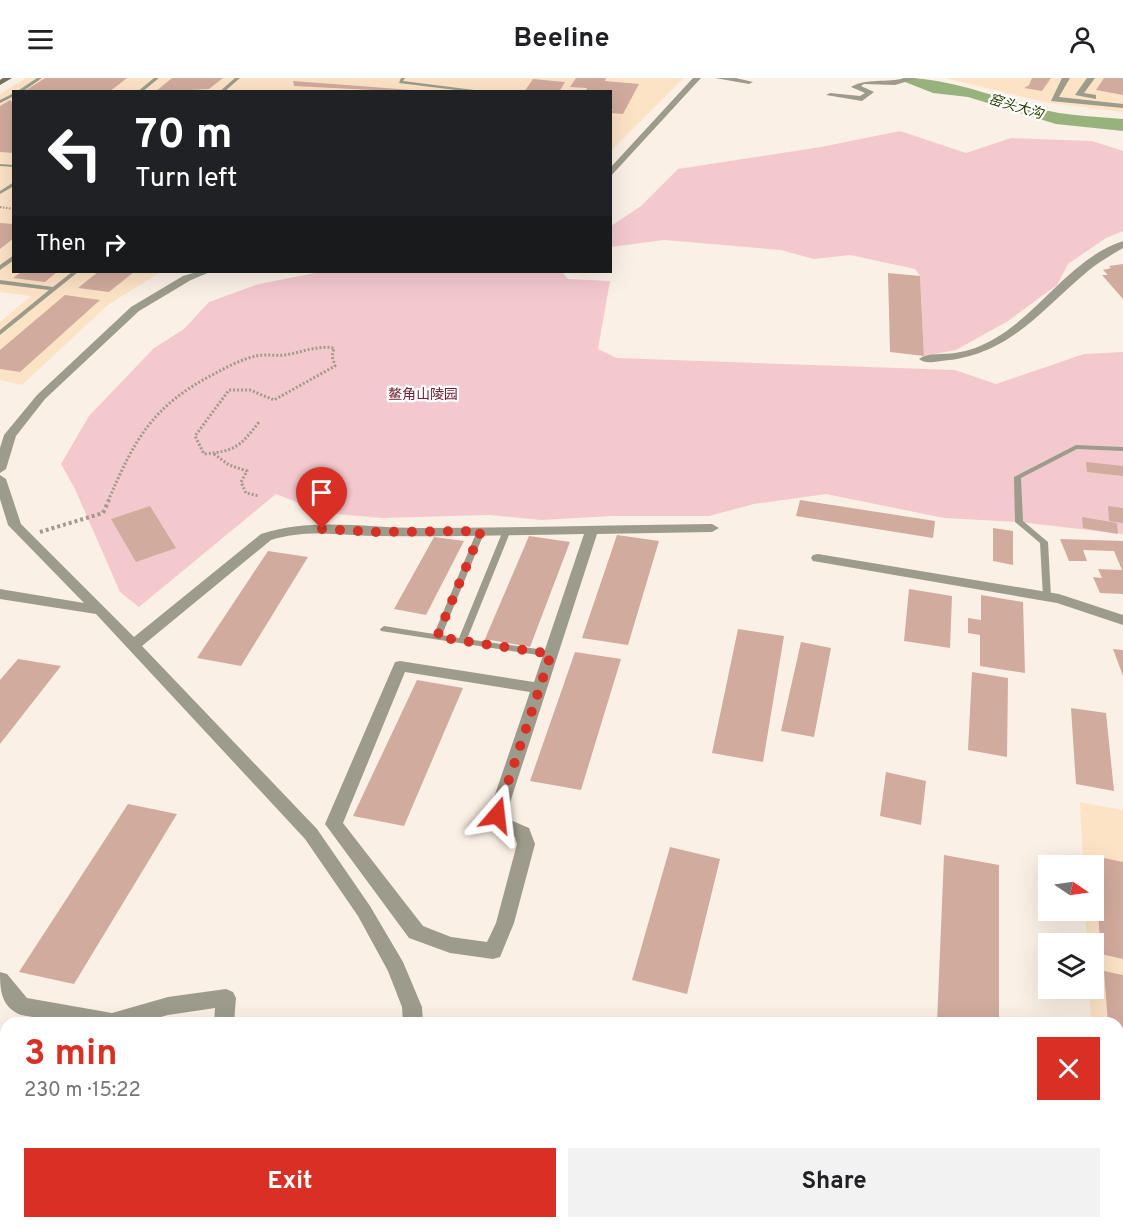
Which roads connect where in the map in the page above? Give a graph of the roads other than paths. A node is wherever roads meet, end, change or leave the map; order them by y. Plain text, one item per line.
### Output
1 (8, 78) edge
2 (40, 78) edge
3 (157, 78) edge
4 (238, 78) edge
5 (403, 78) edge
6 (697, 78) edge
7 (719, 78) edge
8 (914, 78) edge
9 (1066, 78) edge
10 (1091, 78) edge
11 (749, 82) dead end
12 (0, 83) edge
13 (21, 90) edge
14 (142, 90) edge
15 (223, 90) edge
16 (470, 90) edge
17 (830, 94) dead end
18 (1123, 101) edge
19 (1123, 106) edge
20 (612, 172) edge
21 (12, 185) edge
22 (0, 194) edge
23 (1123, 244) edge
24 (12, 259) edge
25 (0, 268) edge
26 (74, 273) edge
27 (202, 273) edge
28 (0, 282) edge
29 (53, 289) junction
30 (0, 333) edge
31 (925, 359) dead end
32 (1123, 449) edge
33 (0, 469) edge
34 (0, 479) edge
35 (712, 528) dead end
36 (592, 529) junction
37 (507, 530) junction
38 (481, 531) junction
39 (818, 558) dead end
40 (0, 594) edge
41 (1047, 597) junction
42 (100, 610) junction
43 (1123, 620) edge
44 (384, 629) dead end
45 (437, 637) junction
46 (462, 641) junction
47 (132, 646) junction
48 (551, 654) junction
49 (539, 687) junction
50 (0, 980) edge
51 (84, 1017) edge
52 (130, 1017) edge
53 (224, 1017) edge
54 (413, 1017) edge

1 - 12 main road
2 - 13 lane
3 - 14 lane
4 - 15 lane
5 - 16 lane
6 - 20 street
7 - 11 street
8 - 17 street
9 - 19 street
10 - 18 street
21 - 22 lane
23 - 31 street
24 - 25 lane
26 - 29 lane
27 - 33 street
28 - 29 lane
29 - 30 lane
32 - 41 lane
34 - 42 street
35 - 36 street
36 - 37 street
36 - 48 street
37 - 38 street
37 - 46 lane
38 - 45 lane
38 - 47 street
39 - 41 street
40 - 42 street
41 - 43 street
42 - 47 street
44 - 45 lane
45 - 46 lane
46 - 48 lane
47 - 54 street
48 - 49 street
49 - 49 street
50 - 51 street
52 - 53 street

